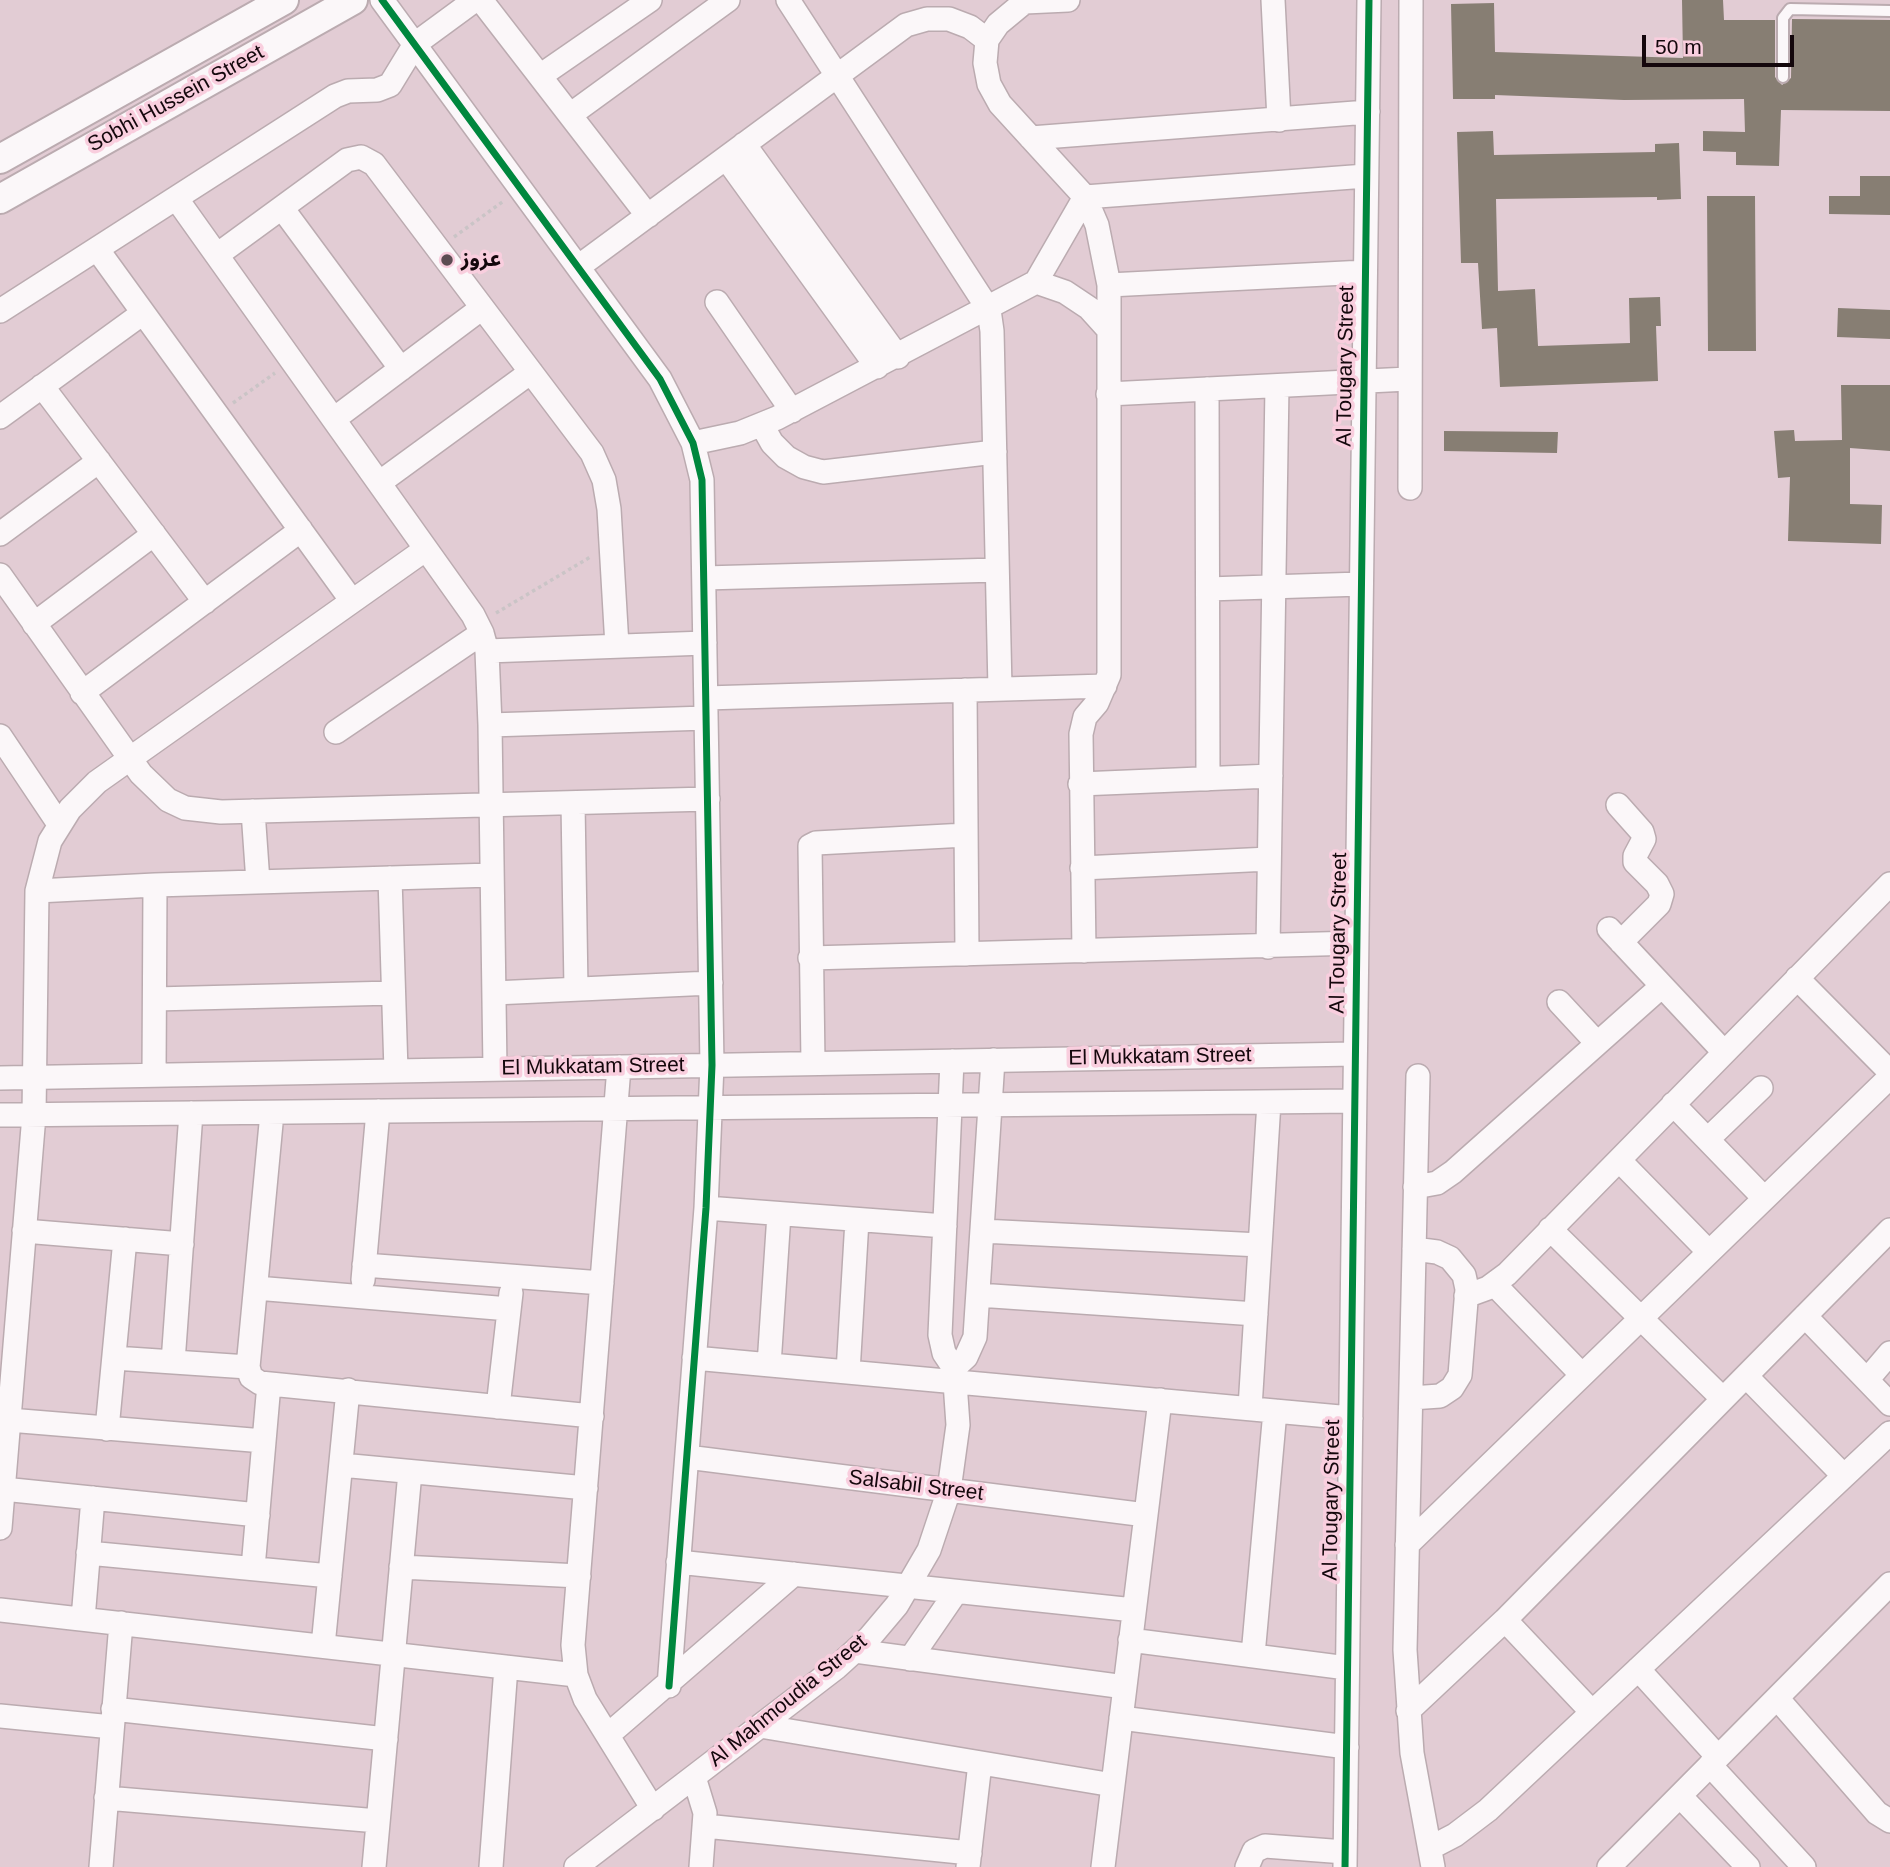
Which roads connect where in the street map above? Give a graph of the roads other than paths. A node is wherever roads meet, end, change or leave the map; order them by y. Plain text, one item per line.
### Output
1 (284, 0) edge
2 (353, 0) edge
3 (383, 0) edge
4 (475, 0) edge
5 (481, 0) edge
6 (650, 0) edge
7 (728, 0) edge
8 (788, 0) edge
9 (1068, 0) edge
10 (1273, 0) edge
11 (1370, 0) edge
12 (1411, 0) edge
13 (1026, 1) edge
14 (1890, 11) edge
15 (987, 40) junction
16 (415, 44) junction
17 (838, 75) junction
18 (540, 76) junction
19 (1783, 77) dead end
20 (1368, 113) junction
21 (570, 115) junction
22 (1279, 120) junction
23 (1031, 138) junction
24 (735, 151) junction
25 (0, 159) edge
26 (1366, 176) junction
27 (1085, 197) junction
28 (176, 198) junction
29 (0, 199) edge
30 (282, 208) junction
31 (648, 216) junction
32 (97, 249) junction
33 (217, 255) junction
34 (578, 267) junction
35 (1365, 272) junction
36 (1036, 282) junction
37 (1109, 285) junction
38 (717, 302) dead end
39 (482, 308) junction
40 (989, 310) junction
41 (0, 311) edge
42 (143, 313) junction
43 (1108, 329) junction
44 (898, 357) junction
45 (877, 367) junction
46 (401, 369) junction
47 (531, 372) junction
48 (1408, 379) junction
49 (1363, 381) junction
50 (43, 386) junction
51 (1277, 386) junction
52 (1208, 389) junction
53 (1108, 394) junction
54 (792, 411) junction
55 (0, 417) edge
56 (334, 419) junction
57 (762, 425) junction
58 (693, 443) junction
59 (995, 452) junction
60 (99, 461) junction
61 (379, 483) junction
62 (1410, 488) dead end
63 (301, 530) junction
64 (0, 534) edge
65 (154, 534) junction
66 (426, 549) junction
67 (997, 570) junction
68 (0, 575) edge
69 (704, 578) junction
70 (1361, 584) junction
71 (1273, 587) junction
72 (1208, 589) junction
73 (352, 601) junction
74 (205, 602) junction
75 (34, 624) junction
76 (482, 636) junction
77 (705, 643) junction
78 (617, 646) junction
79 (1105, 687) junction
80 (1000, 689) junction
81 (965, 690) junction
82 (82, 693) junction
83 (706, 708) junction
84 (490, 725) junction
85 (337, 732) dead end
86 (0, 737) edge
87 (130, 759) junction
88 (1270, 776) junction
89 (1208, 779) junction
90 (1080, 784) junction
91 (708, 799) junction
92 (573, 803) junction
93 (1618, 805) dead end
94 (491, 806) junction
95 (253, 811) junction
96 (59, 824) junction
97 (966, 835) junction
98 (1269, 859) junction
99 (1082, 868) junction
100 (492, 875) junction
101 (390, 878) junction
102 (258, 882) junction
103 (1890, 884) edge
104 (155, 885) junction
105 (37, 891) junction
106 (1356, 943) junction
107 (1268, 947) junction
108 (1084, 951) junction
109 (967, 954) junction
110 (810, 958) junction
111 (1797, 978) junction
112 (711, 983) junction
113 (1662, 985) junction
114 (576, 989) junction
115 (393, 993) junction
116 (494, 993) junction
117 (155, 999) junction
118 (1559, 1002) dead end
119 (1597, 1043) junction
120 (1724, 1052) junction
121 (1355, 1054) junction
122 (993, 1060) junction
123 (952, 1061) junction
124 (813, 1063) junction
125 (712, 1065) junction
126 (619, 1067) junction
127 (495, 1069) junction
128 (396, 1071) junction
129 (154, 1075) junction
130 (1890, 1075) edge
131 (1418, 1076) dead end
132 (34, 1077) junction
133 (0, 1078) edge
134 (1761, 1088) dead end
135 (1354, 1101) junction
136 (1269, 1102) junction
137 (1674, 1104) junction
138 (950, 1105) junction
139 (990, 1105) junction
140 (710, 1108) junction
141 (615, 1109) junction
142 (378, 1111) junction
143 (191, 1113) junction
144 (272, 1113) junction
145 (0, 1115) edge
146 (34, 1115) junction
147 (1707, 1139) junction
148 (1619, 1160) junction
149 (1416, 1187) junction
150 (1764, 1198) junction
151 (706, 1208) junction
152 (779, 1214) junction
153 (857, 1220) junction
154 (944, 1227) junction
155 (1550, 1229) junction
156 (1890, 1230) edge
157 (24, 1231) junction
158 (982, 1231) junction
159 (125, 1239) junction
160 (182, 1244) junction
161 (1260, 1245) junction
162 (1414, 1250) junction
163 (1709, 1252) junction
164 (364, 1265) junction
165 (513, 1276) junction
166 (603, 1283) junction
167 (1494, 1284) junction
168 (256, 1288) junction
169 (978, 1295) junction
170 (1466, 1296) junction
171 (361, 1297) junction
172 (509, 1309) junction
173 (1256, 1314) junction
174 (1805, 1316) junction
175 (1641, 1318) junction
176 (1890, 1353) edge
177 (114, 1358) junction
178 (694, 1358) junction
179 (173, 1362) junction
180 (769, 1365) junction
181 (248, 1367) junction
182 (848, 1372) junction
183 (955, 1375) junction
184 (1583, 1375) junction
185 (1746, 1376) junction
186 (1867, 1380) junction
187 (269, 1384) junction
188 (348, 1390) junction
189 (1411, 1398) junction
190 (1723, 1399) junction
191 (1160, 1401) junction
192 (1890, 1404) edge
193 (498, 1407) junction
194 (1250, 1409) junction
195 (1275, 1411) junction
196 (592, 1416) junction
197 (1350, 1418) junction
198 (9, 1420) junction
199 (107, 1429) junction
200 (1890, 1433) edge
201 (264, 1441) junction
202 (687, 1457) junction
203 (341, 1465) junction
204 (410, 1472) junction
205 (1844, 1476) junction
206 (586, 1488) junction
207 (3, 1489) junction
208 (949, 1490) junction
209 (93, 1498) junction
210 (258, 1515) junction
211 (1146, 1515) junction
212 (0, 1528) edge
213 (1407, 1545) junction
214 (89, 1553) junction
215 (678, 1562) junction
216 (401, 1567) junction
217 (253, 1568) junction
218 (794, 1574) junction
219 (330, 1576) junction
220 (579, 1576) junction
221 (1890, 1584) edge
222 (908, 1588) junction
223 (956, 1592) junction
224 (0, 1610) edge
225 (1134, 1610) junction
226 (83, 1619) junction
227 (1505, 1620) junction
228 (121, 1623) junction
229 (1130, 1640) junction
230 (324, 1646) junction
231 (855, 1651) junction
232 (393, 1655) junction
233 (1253, 1655) junction
234 (910, 1659) junction
235 (506, 1667) junction
236 (1348, 1668) junction
237 (1639, 1669) junction
238 (576, 1675) junction
239 (669, 1686) junction
240 (1125, 1688) junction
241 (1777, 1698) junction
242 (1408, 1711) junction
243 (1592, 1712) junction
244 (0, 1716) edge
245 (113, 1718) junction
246 (1121, 1718) junction
247 (760, 1726) junction
248 (608, 1735) junction
249 (386, 1739) junction
250 (1347, 1747) junction
251 (1714, 1761) junction
252 (980, 1763) junction
253 (694, 1776) junction
254 (1113, 1785) junction
255 (1680, 1796) junction
256 (106, 1798) junction
257 (653, 1809) junction
258 (379, 1821) junction
259 (1890, 1821) edge
260 (705, 1826) junction
261 (610, 1842) junction
262 (1431, 1858) edge
263 (1345, 1859) edge
264 (969, 1860) edge
265 (100, 1867) edge
266 (374, 1867) edge
267 (491, 1867) edge
268 (576, 1867) edge
269 (608, 1867) edge
270 (701, 1867) edge
271 (1103, 1867) edge
272 (1247, 1867) edge
273 (1609, 1867) edge
274 (1748, 1867) edge
275 (1804, 1867) edge

1 - 25 street, Sobhi Hussein Street
2 - 29 street, Sobhi Hussein Street
3 - 16 street
4 - 16 street
5 - 18 street
6 - 18 street
7 - 21 street
8 - 17 street
9 - 13 street
10 - 22 street
11 - 20 street, Al Tougary Street
12 - 48 street
13 - 15 street
14 - 19 lane
15 - 17 street
15 - 23 street
16 - 28 street
16 - 34 street
17 - 24 street
17 - 40 street
18 - 21 street
20 - 22 street
20 - 26 street, Al Tougary Street
21 - 31 street
22 - 23 street
23 - 27 street
24 - 31 street
24 - 44 street
24 - 45 street
26 - 27 street
26 - 35 street, Al Tougary Street
27 - 36 street
27 - 37 street
28 - 32 street
28 - 33 street
30 - 33 street
30 - 39 street
30 - 46 street
31 - 34 street
32 - 41 street
32 - 42 street
33 - 56 street
34 - 58 street
35 - 37 street
35 - 49 street, Al Tougary Street
36 - 40 street
36 - 43 street
37 - 43 street
38 - 54 street
39 - 46 street
39 - 47 street
40 - 44 street
40 - 59 street
42 - 50 street
42 - 63 street
43 - 53 street
44 - 45 street
45 - 54 street
46 - 56 street
47 - 61 street
47 - 78 street
48 - 49 street
48 - 62 street
49 - 51 street
49 - 70 street, Al Tougary Street
50 - 55 street
50 - 60 street
51 - 52 street
51 - 71 street
52 - 53 street
52 - 72 street
53 - 79 street
54 - 57 street
56 - 61 street
57 - 58 street
57 - 59 street
58 - 69 street
59 - 67 street
60 - 64 street
60 - 65 street
61 - 66 street
63 - 73 street
63 - 74 street
65 - 74 street
65 - 75 street
66 - 73 street
66 - 76 street
67 - 69 street
67 - 80 street
68 - 75 street
69 - 77 street
70 - 71 street
70 - 106 street, Al Tougary Street
71 - 72 street
71 - 88 street
72 - 89 street
73 - 87 street
74 - 82 street
75 - 82 street
76 - 78 street
76 - 84 street
76 - 85 street
77 - 78 street
77 - 83 street
79 - 80 street
79 - 90 street
80 - 81 street
81 - 83 street
81 - 97 street
82 - 87 street
83 - 84 street
83 - 91 street
84 - 94 street
86 - 96 street
87 - 95 street
87 - 96 street
88 - 89 street
88 - 98 street
89 - 90 street
90 - 99 street
91 - 92 street
91 - 112 street
92 - 94 street
92 - 114 street
93 - 113 street
94 - 95 street
94 - 100 street
95 - 102 street
96 - 105 street
97 - 109 street
97 - 110 street
98 - 99 street
98 - 107 street
99 - 108 street
100 - 101 street
100 - 116 street
101 - 102 street
101 - 115 street
102 - 104 street
103 - 111 street
104 - 105 street
104 - 117 street
105 - 132 street
106 - 107 street
106 - 121 street, Al Tougary Street
107 - 108 street
108 - 109 street
109 - 110 street
110 - 124 street
111 - 120 street
111 - 130 street
112 - 114 street
112 - 125 street
113 - 119 street
113 - 120 street
114 - 116 street
115 - 117 street
115 - 128 street
116 - 127 street
117 - 129 street
118 - 119 street
119 - 149 street
120 - 137 street
121 - 122 street, El Mukkatam Street
121 - 135 street, Al Tougary Street
122 - 123 street, El Mukkatam Street
122 - 139 street
123 - 124 street, El Mukkatam Street
123 - 138 street
124 - 125 street, El Mukkatam Street
125 - 126 street, El Mukkatam Street
125 - 140 street
126 - 127 street, El Mukkatam Street
126 - 141 street
127 - 128 street, El Mukkatam Street
128 - 129 street, El Mukkatam Street
129 - 132 street, El Mukkatam Street
130 - 150 street
131 - 149 street
132 - 133 street, El Mukkatam Street
132 - 146 street
134 - 147 street
135 - 136 street, El Mukkatam Street
135 - 197 street, Al Tougary Street
136 - 139 street, El Mukkatam Street
136 - 161 street
137 - 147 street
137 - 148 street
138 - 139 street, El Mukkatam Street
138 - 140 street, El Mukkatam Street
138 - 154 street
139 - 158 street
140 - 141 street, El Mukkatam Street
140 - 151 street
141 - 142 street, El Mukkatam Street
141 - 166 street
142 - 144 street, El Mukkatam Street
142 - 164 street
143 - 144 street, El Mukkatam Street
143 - 146 street, El Mukkatam Street
143 - 160 street
144 - 168 street
145 - 146 street, El Mukkatam Street
146 - 157 street
147 - 150 street
148 - 155 street
148 - 163 street
149 - 162 street
150 - 163 street
151 - 152 street
151 - 178 street
152 - 153 street
152 - 180 street
153 - 154 street
153 - 182 street
154 - 183 street
155 - 167 street
155 - 175 street
156 - 174 street
157 - 159 street
157 - 198 street
158 - 161 street
158 - 169 street
159 - 160 street
159 - 177 street
160 - 179 street
161 - 173 street
162 - 170 street
162 - 189 street
163 - 175 street
164 - 165 street
164 - 171 street
165 - 166 street
165 - 172 street
166 - 196 street
167 - 170 street
167 - 184 street
168 - 171 street
168 - 181 street
169 - 173 street
169 - 183 street
170 - 189 street
171 - 172 street
172 - 193 street
173 - 194 street
174 - 185 street
174 - 186 street
175 - 184 street
175 - 190 street
176 - 186 street
177 - 179 street
177 - 199 street
178 - 180 street
178 - 202 street
179 - 181 street
180 - 182 street
181 - 187 street
182 - 183 street
183 - 191 street
183 - 208 street, Al Mahmoudia Street
184 - 213 street
185 - 190 street
185 - 205 street
186 - 192 street
187 - 188 street
187 - 201 street
188 - 193 street
188 - 203 street
189 - 213 street
190 - 227 street
191 - 194 street
191 - 211 street
193 - 196 street
194 - 195 street
195 - 197 street
195 - 233 street
196 - 206 street
197 - 236 street, Al Tougary Street
198 - 199 street
198 - 207 street
199 - 201 street
200 - 205 street
201 - 210 street
202 - 208 street, Salsabil Street
202 - 215 street
203 - 204 street
203 - 219 street
204 - 206 street
204 - 216 street
205 - 237 street
206 - 220 street
207 - 209 street
207 - 212 street
208 - 211 street, Salsabil Street
208 - 222 street, Al Mahmoudia Street
209 - 210 street
209 - 214 street
210 - 217 street
211 - 225 street
213 - 242 street
214 - 217 street
214 - 226 street
215 - 218 street
215 - 239 street
216 - 220 street
216 - 232 street
217 - 219 street
218 - 222 street
218 - 239 street
219 - 230 street
220 - 238 street
221 - 241 street
222 - 223 street
222 - 231 street, Al Mahmoudia Street
223 - 225 street
223 - 234 street
224 - 226 street
225 - 229 street
226 - 228 street
227 - 242 street
227 - 243 street
228 - 230 street
228 - 245 street
229 - 233 street
229 - 240 street
230 - 232 street
231 - 234 street
231 - 247 street, Al Mahmoudia Street
232 - 235 street
232 - 249 street
233 - 236 street
234 - 240 street
235 - 238 street
235 - 267 street
236 - 250 street, Al Tougary Street
237 - 243 street
237 - 251 street
238 - 248 street
239 - 248 street
240 - 246 street
241 - 251 street
241 - 259 street
242 - 262 street
243 - 262 street
244 - 245 street
245 - 249 street
245 - 256 street
246 - 250 street
246 - 254 street
247 - 252 street
247 - 253 street, Al Mahmoudia Street
248 - 257 street
249 - 258 street
250 - 263 street, Al Tougary Street
251 - 255 street
251 - 275 street
252 - 254 street
252 - 264 street
253 - 257 street, Al Mahmoudia Street
253 - 260 street
254 - 271 street
255 - 273 street
255 - 274 street
256 - 258 street
256 - 265 street
257 - 261 street, Al Mahmoudia Street
258 - 266 street
260 - 264 street
260 - 270 street
261 - 268 street, Al Mahmoudia Street
261 - 269 street
263 - 272 street

